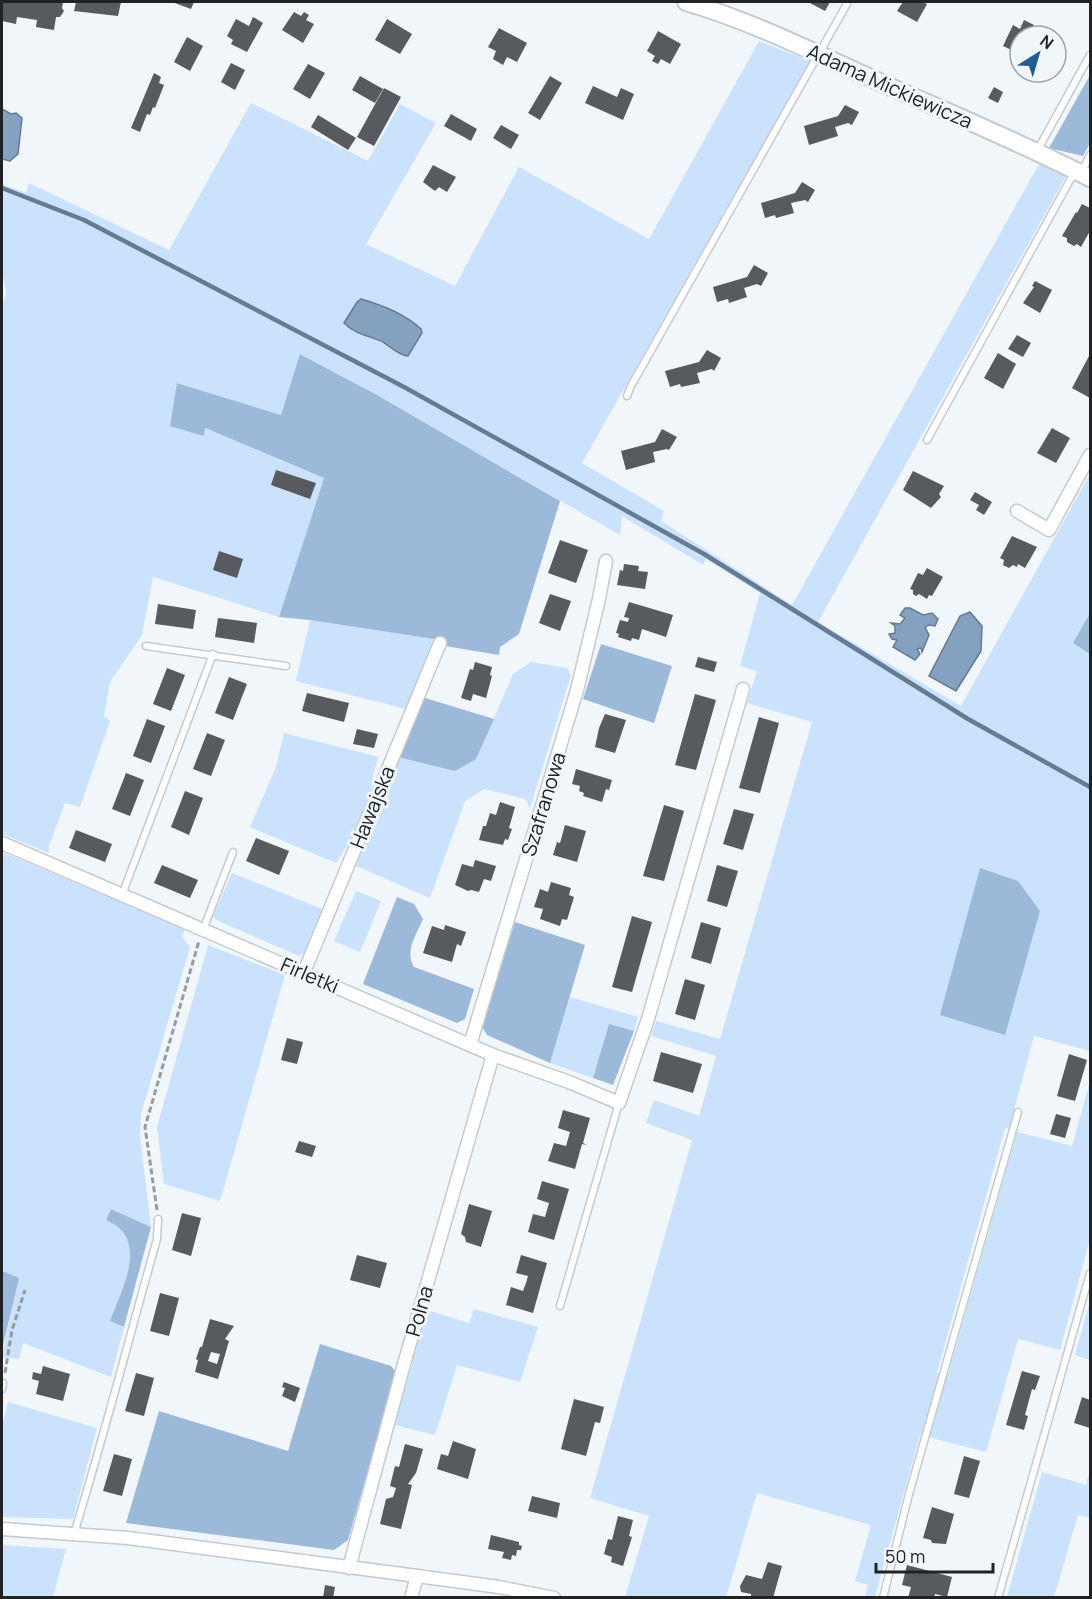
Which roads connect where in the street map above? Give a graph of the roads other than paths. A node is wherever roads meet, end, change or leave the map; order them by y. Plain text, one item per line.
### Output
1 (686, 2) edge
2 (848, 2) edge
3 (819, 54) junction
4 (1090, 55) edge
5 (1037, 152) junction
6 (1090, 155) edge
7 (1082, 173) edge
8 (627, 396) dead end
9 (927, 440) dead end
10 (1090, 455) edge
11 (1017, 511) dead end
12 (606, 561) dead end
13 (440, 643) dead end
14 (146, 646) dead end
15 (213, 654) junction
16 (286, 666) dead end
17 (743, 689) dead end
18 (2, 843) edge
19 (233, 852) dead end
20 (122, 895) junction
21 (202, 930) junction
22 (304, 972) junction
23 (470, 1045) junction
24 (493, 1055) junction
25 (619, 1103) junction
26 (1018, 1112) dead end
27 (158, 1218) road end
28 (1090, 1273) edge
29 (560, 1306) dead end
30 (2, 1529) edge
31 (74, 1534) junction
32 (349, 1568) junction
33 (417, 1576) junction
34 (411, 1598) edge
35 (554, 1598) edge
36 (883, 1598) edge
37 (998, 1598) edge

1 - 3 street, Adama Mickiewicza
2 - 3 lane
3 - 5 street, Adama Mickiewicza
3 - 8 lane
4 - 5 lane
5 - 7 street, Adama Mickiewicza
6 - 7 lane
7 - 9 lane
10 - 11 street
12 - 23 street, Szafranowa
13 - 22 street, Hawajska
14 - 15 lane
15 - 16 lane
15 - 20 lane
17 - 25 street
18 - 20 street, Firletki
19 - 21 lane
20 - 21 street, Firletki
21 - 22 street, Firletki
22 - 23 street, Firletki
23 - 24 street, Firletki
24 - 25 street, Firletki
24 - 32 street, Polna
25 - 29 lane
26 - 36 lane
27 - 31 lane
28 - 37 lane
30 - 31 street
31 - 32 street
32 - 33 street
33 - 34 street
33 - 35 street

